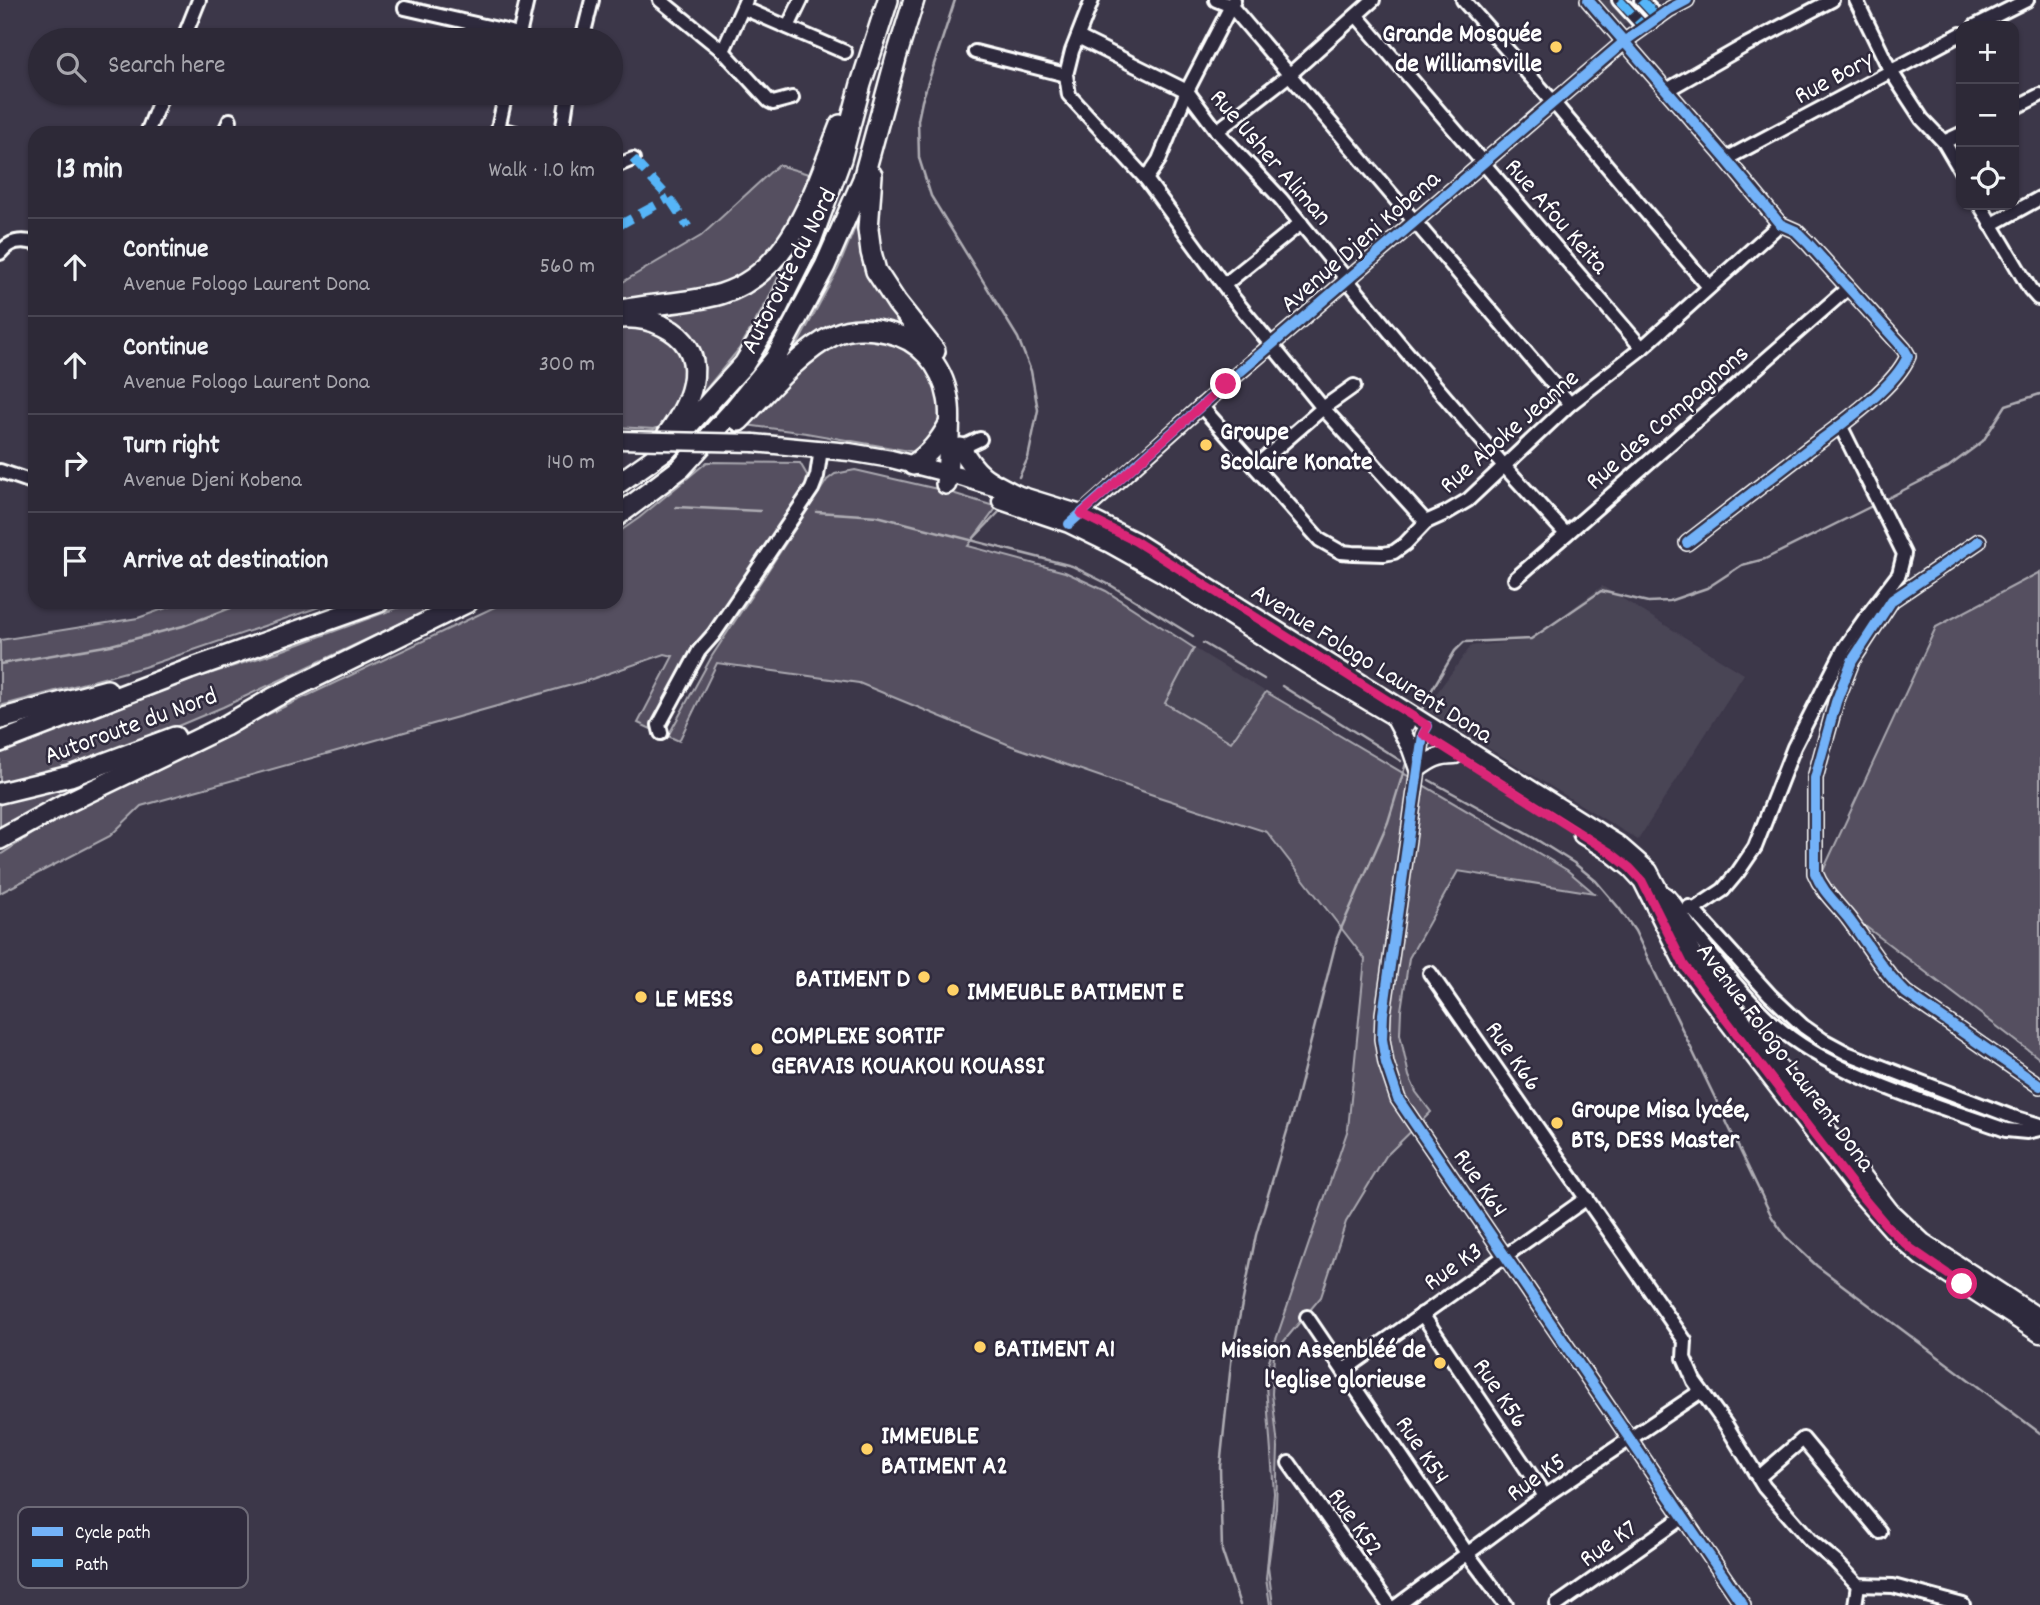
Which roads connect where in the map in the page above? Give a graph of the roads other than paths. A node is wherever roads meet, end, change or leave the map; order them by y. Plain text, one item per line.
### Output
1 (199, 0) edge
2 (527, 0) edge
3 (593, 0) edge
4 (801, 0) edge
5 (888, 0) edge
6 (914, 0) edge
7 (1092, 0) edge
8 (1216, 0) edge
9 (1373, 0) edge
10 (1463, 0) edge
11 (1588, 0) edge
12 (1611, 0) edge
13 (1619, 0) edge
14 (1641, 0) edge
15 (1687, 0) edge
16 (1832, 0) edge
17 (1856, 0) edge
18 (2027, 0) edge
19 (663, 1) edge
20 (1233, 3) edge
21 (744, 4) edge
22 (1665, 5) edge
23 (405, 8) dead end
24 (1598, 12) junction
25 (1357, 16) junction
26 (1658, 18) junction
27 (1985, 21) edge
28 (789, 27) junction
29 (1644, 27) junction
30 (188, 28) edge
31 (484, 28) edge
32 (521, 28) edge
33 (585, 28) edge
34 (1078, 37) junction
35 (1956, 37) edge
36 (1625, 41) junction
37 (723, 51) junction
38 (845, 52) dead end
39 (975, 52) dead end
40 (1890, 71) junction
41 (1066, 75) junction
42 (1289, 75) junction
43 (861, 84) junction
44 (1667, 90) junction
45 (1187, 91) junction
46 (2040, 95) edge
47 (792, 98) dead end
48 (1554, 103) junction
49 (158, 105) edge
50 (503, 105) edge
51 (566, 105) edge
52 (2019, 106) edge
53 (230, 120) dead end
54 (150, 126) edge
55 (227, 126) edge
56 (499, 126) edge
57 (563, 126) edge
58 (1217, 131) junction
59 (876, 132) junction
60 (1956, 136) edge
61 (1944, 142) junction
62 (633, 159) dead end
63 (1726, 159) junction
64 (1956, 162) edge
65 (623, 163) edge
66 (1483, 163) junction
67 (1146, 179) junction
68 (2040, 198) edge
69 (1983, 210) edge
70 (1415, 222) junction
71 (1301, 223) junction
72 (1780, 224) junction
73 (1992, 225) junction
74 (28, 242) edge
75 (0, 254) edge
76 (1347, 280) junction
77 (1224, 285) junction
78 (1709, 287) junction
79 (1848, 288) junction
80 (2040, 298) edge
81 (623, 310) edge
82 (623, 318) edge
83 (1272, 345) junction
84 (1642, 348) junction
85 (1354, 386) dead end
86 (1570, 404) junction
87 (1202, 406) junction
88 (1323, 408) junction
89 (949, 423) junction
90 (1840, 425) junction
91 (980, 439) dead end
92 (623, 440) edge
93 (961, 448) junction
94 (820, 453) junction
95 (913, 465) junction
96 (1256, 466) junction
97 (1505, 467) junction
98 (681, 468) junction
99 (641, 469) junction
100 (0, 471) edge
101 (952, 480) junction
102 (28, 481) edge
103 (623, 481) edge
104 (1016, 495) junction
105 (623, 512) edge
106 (1075, 519) junction
107 (1426, 522) junction
108 (1566, 534) junction
109 (1979, 541) dead end
110 (1686, 543) dead end
111 (1515, 579) dead end
112 (359, 609) edge
113 (454, 609) edge
114 (714, 634) junction
115 (190, 669) junction
116 (275, 697) junction
117 (1393, 717) junction
118 (0, 719) edge
119 (1426, 730) junction
120 (0, 742) edge
121 (1455, 755) junction
122 (1418, 769) junction
123 (0, 793) edge
124 (0, 839) edge
125 (1656, 894) junction
126 (1675, 903) junction
127 (1693, 910) junction
128 (1430, 973) dead end
129 (2040, 1086) edge
130 (2040, 1127) edge
131 (1587, 1198) junction
132 (1505, 1256) junction
133 (1422, 1314) junction
134 (1307, 1317) dead end
135 (2040, 1318) edge
136 (2040, 1334) edge
137 (1344, 1370) junction
138 (1701, 1391) junction
139 (1628, 1439) junction
140 (1289, 1463) dead end
141 (1759, 1477) junction
142 (1545, 1496) junction
143 (1683, 1517) junction
144 (1880, 1532) dead end
145 (1467, 1553) junction
146 (1858, 1585) junction
147 (1389, 1605) edge
148 (1398, 1605) edge
149 (1506, 1605) edge
150 (1557, 1605) edge
151 (1743, 1605) edge
152 (1855, 1605) edge
153 (1963, 1605) edge

1 - 30 street
2 - 32 street
3 - 33 street
4 - 28 street
5 - 43 highway, Autoroute du Nord
6 - 59 highway, Autoroute du Nord
7 - 34 street
8 - 20 street
9 - 25 street
10 - 48 street
11 - 24 street
12 - 24 street
13 - 29 street
14 - 26 street
15 - 22 street, Avenue Djeni Kobena
16 - 44 street
17 - 40 street
18 - 27 street
19 - 37 street
20 - 42 street
20 - 45 street
21 - 28 street
21 - 37 street
22 - 26 street, Avenue Djeni Kobena
23 - 31 street
24 - 36 street
25 - 42 street
25 - 66 street, Rue Afou Keita
26 - 29 street, Avenue Djeni Kobena
28 - 38 street
29 - 36 street, Avenue Djeni Kobena
34 - 41 street
34 - 45 street, Rue Usher Aliman
35 - 40 street, Rue Bory
36 - 44 street
36 - 48 street, Avenue Djeni Kobena
37 - 47 street
39 - 41 street
40 - 61 street
40 - 63 street, Rue Bory
41 - 67 street
42 - 58 street
42 - 70 street
43 - 81 highway
43 - 99 highway, Autoroute du Nord
44 - 63 street
45 - 58 street, Rue Usher Aliman
45 - 67 street
46 - 52 street
48 - 66 street, Avenue Djeni Kobena
48 - 78 street
49 - 54 street
50 - 56 street
51 - 57 street
53 - 55 street
58 - 71 street, Rue Usher Aliman
59 - 93 highway
59 - 98 highway, Autoroute du Nord
60 - 61 street
61 - 64 street
62 - 65 street
63 - 72 street
66 - 70 street, Avenue Djeni Kobena
66 - 84 street, Rue Afou Keita
67 - 77 street
68 - 73 street
69 - 73 street
70 - 76 street, Avenue Djeni Kobena
70 - 86 street
71 - 76 street, Rue Usher Aliman
71 - 77 street
72 - 78 street, Rue Aboke Jeanne
72 - 79 street
73 - 80 street
74 - 75 street
76 - 83 street, Avenue Djeni Kobena
76 - 97 street, Rue Usher Aliman
77 - 83 street
78 - 84 street, Rue Aboke Jeanne
79 - 90 street
79 - 108 street, Rue des Compagnons
82 - 99 highway
83 - 87 street, Avenue Djeni Kobena
83 - 88 street
84 - 86 street, Rue Aboke Jeanne
85 - 88 street
86 - 97 street, Rue Aboke Jeanne
87 - 96 street, Rue Aboke Jeanne
87 - 106 street, Avenue Djeni Kobena
88 - 96 street
88 - 107 street
89 - 95 highway
89 - 98 highway
89 - 101 highway
90 - 110 street
90 - 127 street
91 - 93 street
92 - 94 main road, Avenue Fologo Laurent Dona, bridge
93 - 101 highway
93 - 104 highway
94 - 95 main road, Avenue Fologo Laurent Dona
94 - 101 main road, Avenue Fologo Laurent Dona
94 - 114 street
95 - 101 main road, Avenue Fologo Laurent Dona
96 - 107 street, Rue Aboke Jeanne
97 - 107 street, Rue Aboke Jeanne
97 - 108 street, Rue Usher Aliman
98 - 105 highway, Autoroute du Nord
99 - 103 highway, Autoroute du Nord
100 - 102 street
101 - 104 main road, Avenue Fologo Laurent Dona
101 - 106 main road, Avenue Fologo Laurent Dona
104 - 106 main road, Avenue Fologo Laurent Dona
106 - 117 main road, Avenue Fologo Laurent Dona
106 - 119 main road, Avenue Fologo Laurent Dona
108 - 111 street, Rue des Compagnons
109 - 129 street
112 - 115 highway
113 - 116 highway
114 - 114 street
115 - 118 highway, Autoroute du Nord
115 - 120 highway
116 - 123 highway, Autoroute du Nord
116 - 124 highway
117 - 119 main road, Avenue Fologo Laurent Dona
117 - 122 main road
119 - 121 main road, Avenue Fologo Laurent Dona
119 - 122 street, Rue K64
119 - 125 main road, Avenue Fologo Laurent Dona
121 - 122 main road
121 - 125 main road, Avenue Fologo Laurent Dona
122 - 132 street, Rue K64
125 - 126 street
125 - 135 main road, Avenue Fologo Laurent Dona
125 - 136 main road, Avenue Fologo Laurent Dona
126 - 127 street
126 - 130 street
127 - 130 street
128 - 131 street, Rue K66
131 - 132 street, Rue K3
131 - 138 street, Rue K66
132 - 133 street, Rue K3
132 - 139 street, Rue K64
133 - 137 street, Rue K3
133 - 142 street, Rue K56
134 - 137 street, Rue K54
137 - 145 street, Rue K54
138 - 139 street, Rue K5
138 - 141 street, Rue K66
139 - 142 street, Rue K5
139 - 143 street, Rue K64
140 - 147 street, Rue K52
141 - 144 street
141 - 146 street, Rue K66
142 - 145 street, Rue K5
143 - 150 street, Rue K7
143 - 151 street, Rue K64
145 - 148 street, Rue K5
145 - 149 street, Rue K54
146 - 152 street
146 - 153 street

